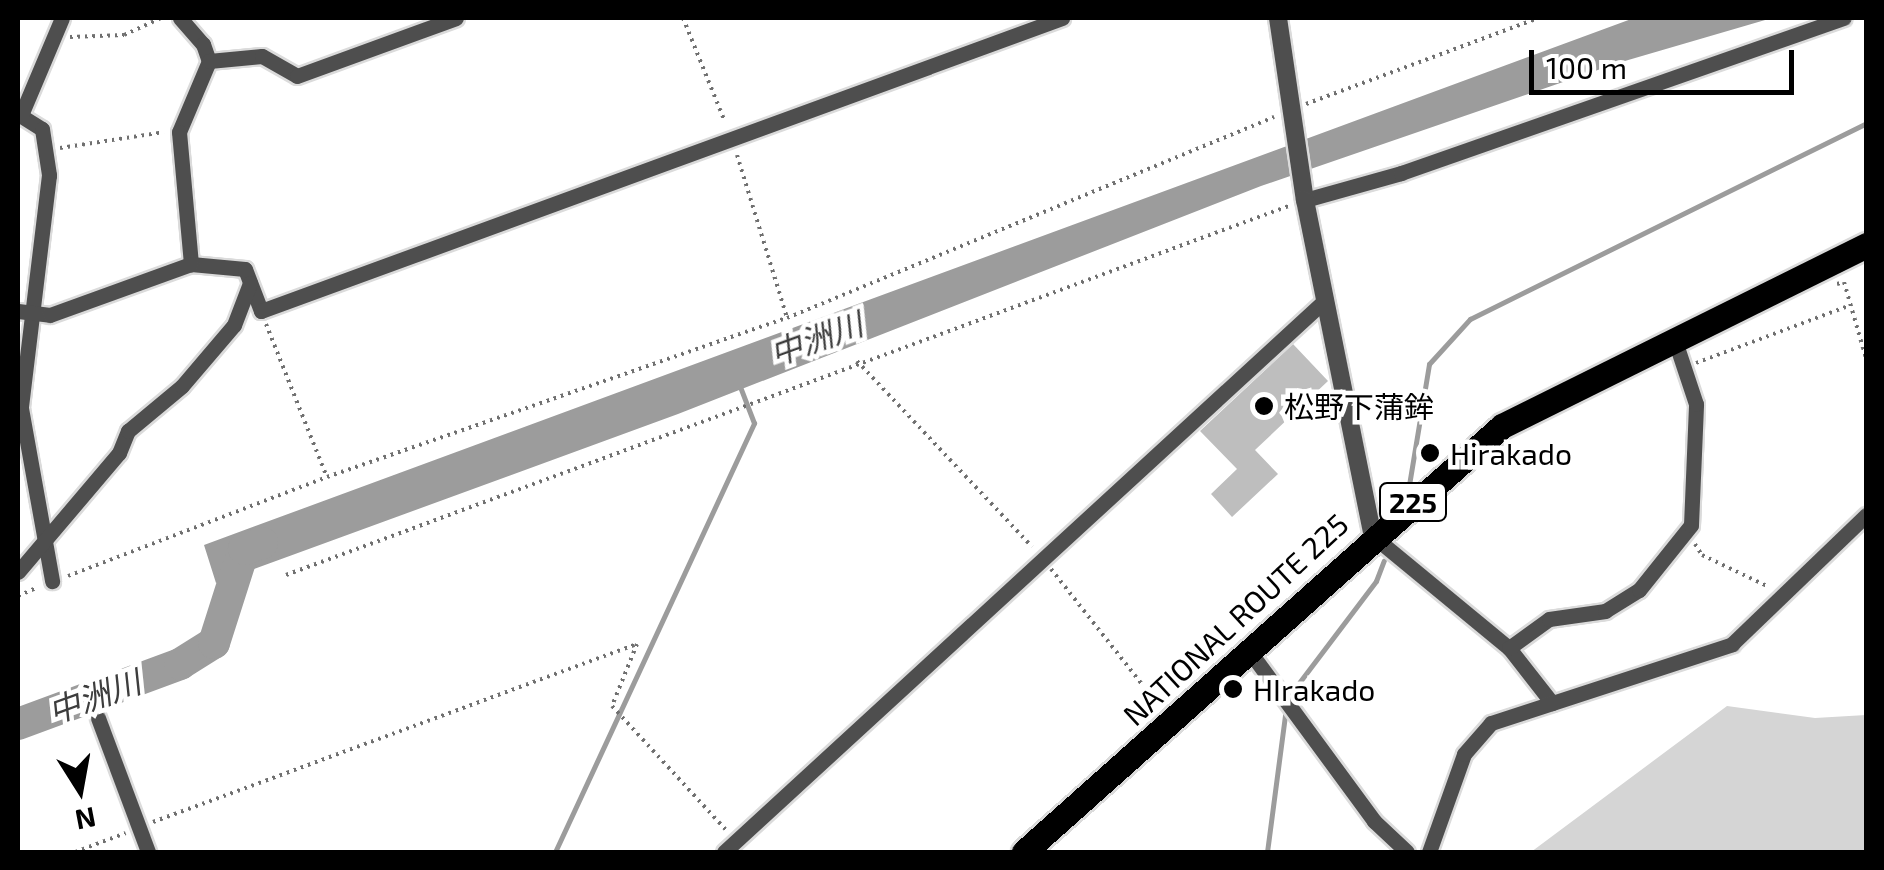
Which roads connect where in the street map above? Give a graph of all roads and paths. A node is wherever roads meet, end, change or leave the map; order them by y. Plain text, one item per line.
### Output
1 (62, 18) edge
2 (161, 18) edge
3 (180, 18) edge
4 (456, 18) edge
5 (683, 18) edge
6 (1062, 18) edge
7 (1278, 18) edge
8 (1538, 18) edge
9 (1844, 18) edge
10 (55, 34) junction
11 (208, 60) junction
12 (19, 114) edge
13 (1292, 117) junction
14 (179, 132) junction
15 (732, 139) junction
16 (47, 150) junction
17 (1304, 196) junction
18 (1866, 246) edge
19 (192, 264) junction
20 (250, 283) junction
21 (1825, 287) dead end
22 (1324, 301) junction
23 (1850, 305) junction
24 (261, 311) junction
25 (26, 313) edge
26 (787, 318) junction
27 (1675, 341) junction
28 (1866, 358) edge
29 (858, 361) junction
30 (1684, 367) junction
31 (327, 478) junction
32 (1866, 515) edge
33 (1687, 532) junction
34 (1374, 536) junction
35 (42, 538) junction
36 (1042, 557) junction
37 (18, 570) edge
38 (286, 575) dead end
39 (52, 581) junction
40 (1786, 593) junction
41 (18, 596) edge
42 (1508, 648) junction
43 (1250, 652) junction
44 (1552, 703) junction
45 (98, 718) dead end
46 (1173, 722) junction
47 (139, 828) junction
48 (730, 847) edge
49 (74, 852) edge
50 (148, 852) edge
51 (1024, 852) edge
52 (1407, 852) edge
53 (1429, 852) edge

1 - 10 street
2 - 10 path
3 - 11 street
4 - 11 street
5 - 15 path
6 - 15 street
7 - 13 street
8 - 13 path
9 - 17 street
10 - 12 street
11 - 14 street
12 - 16 street
13 - 17 street
13 - 26 path
14 - 16 path
14 - 19 street
15 - 24 street
15 - 26 path
16 - 25 street
17 - 22 street
17 - 29 path
18 - 27 highway, NATIONAL ROUTE 225 / 225
19 - 20 street
19 - 25 street
20 - 24 street
20 - 35 street
21 - 23 path
22 - 34 street
22 - 36 street
23 - 28 path
23 - 30 path
24 - 31 path
25 - 35 street
26 - 31 path
27 - 30 street
27 - 34 highway, NATIONAL ROUTE 225 / 225
29 - 36 path
29 - 38 path
30 - 33 street
31 - 39 path
32 - 40 street
33 - 40 path
33 - 42 street
34 - 42 street
34 - 43 highway, NATIONAL ROUTE 225 / 225
35 - 37 street
35 - 39 street
36 - 46 path
36 - 48 street
39 - 41 path
40 - 44 street
42 - 44 street
43 - 46 highway, NATIONAL ROUTE 225 / 225
43 - 52 street
44 - 53 street
45 - 47 street
46 - 51 highway, NATIONAL ROUTE 225 / 225
47 - 48 path
47 - 49 path
47 - 50 street

